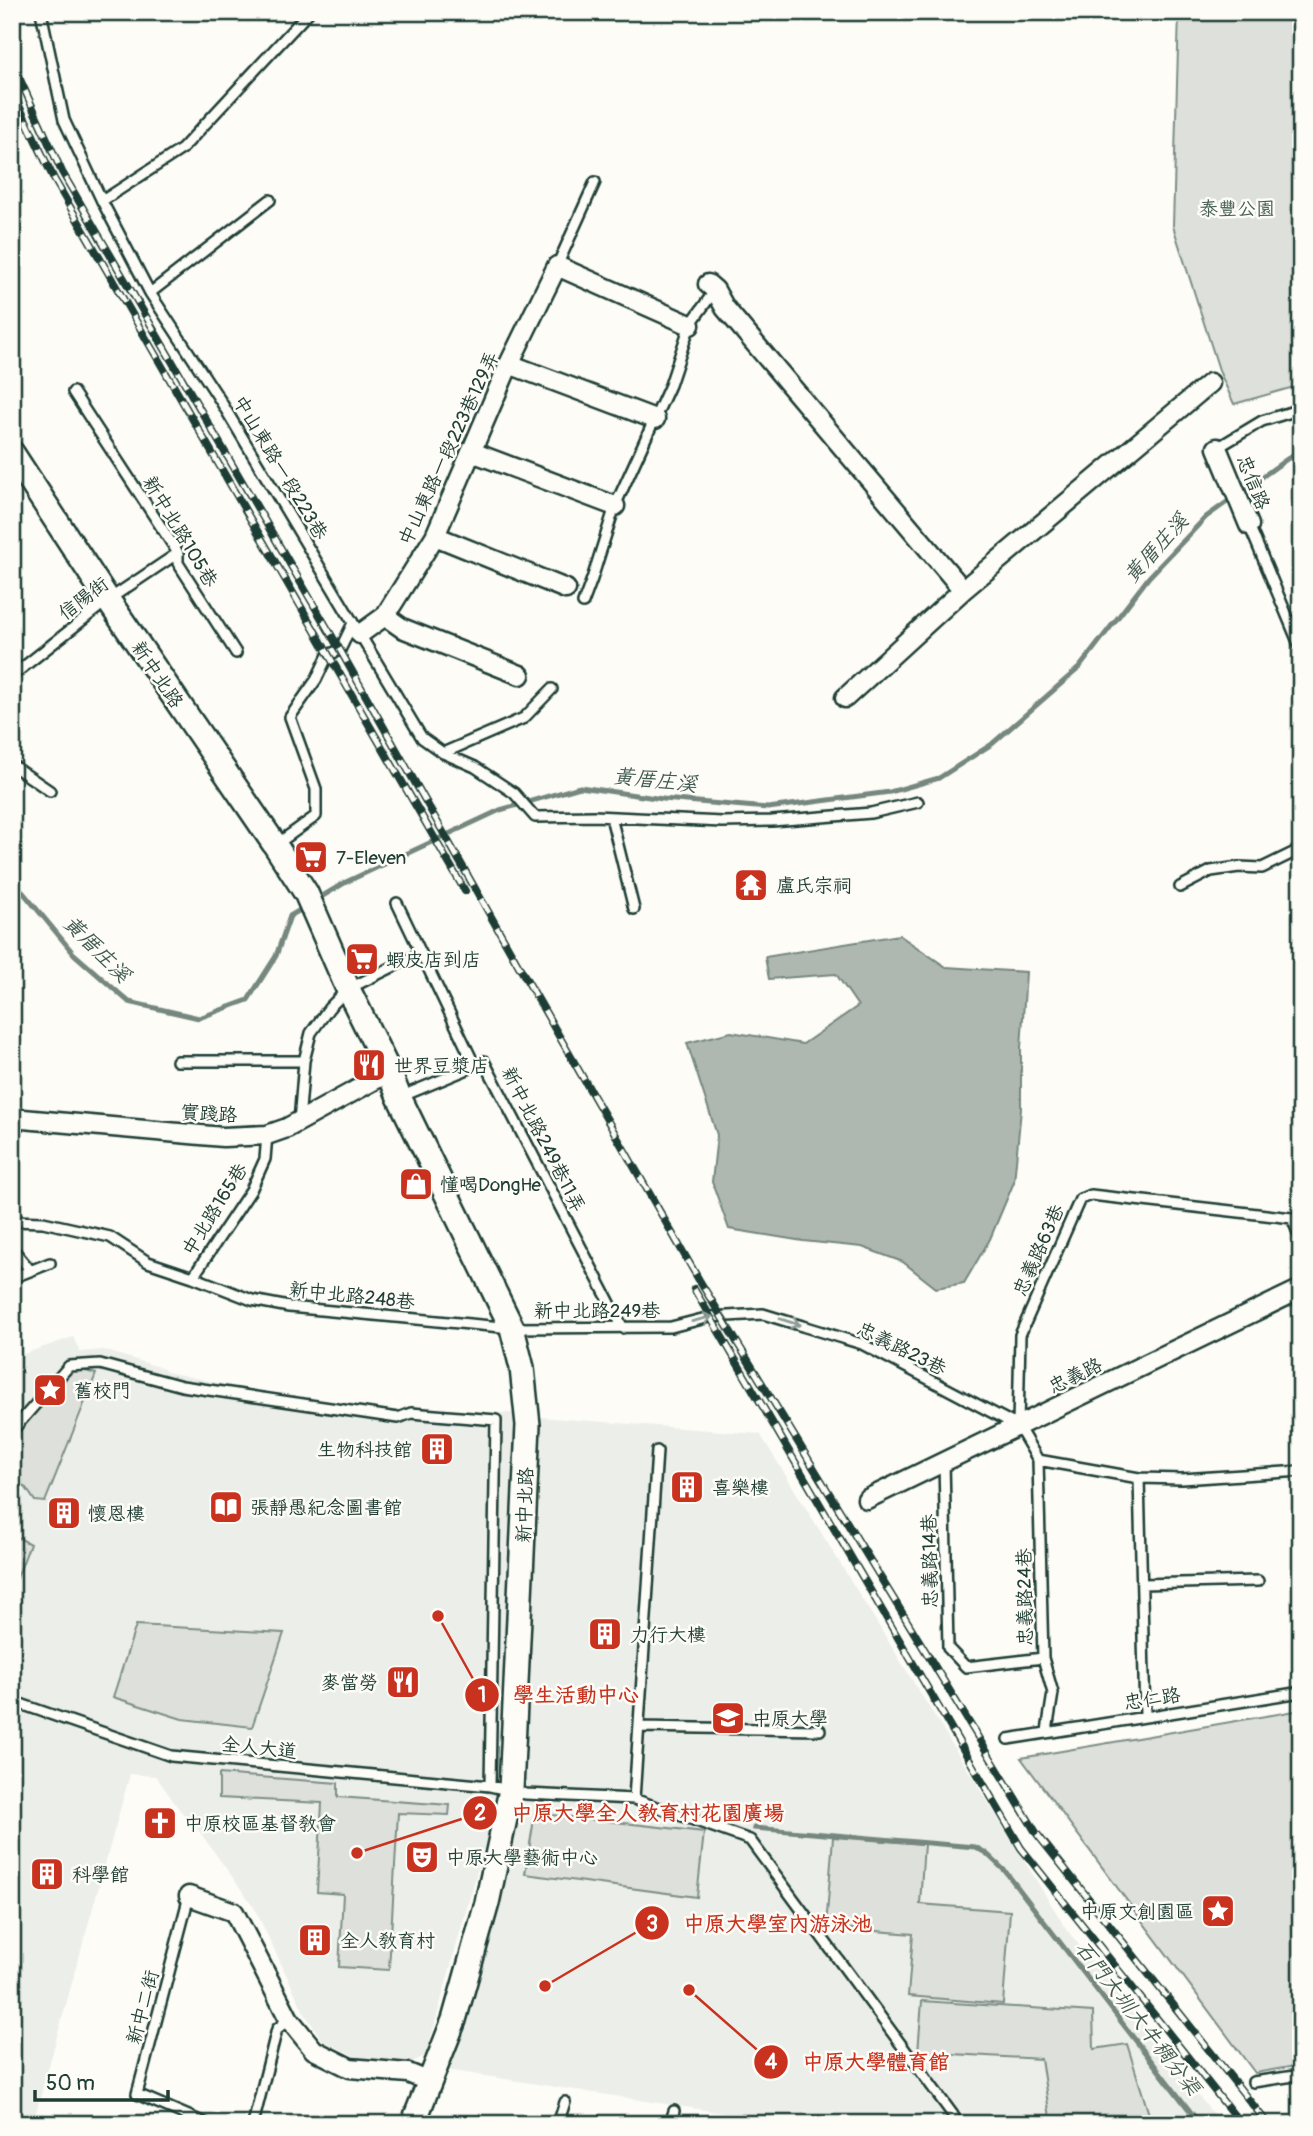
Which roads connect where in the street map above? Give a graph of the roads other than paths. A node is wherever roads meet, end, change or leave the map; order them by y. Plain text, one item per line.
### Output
1 (41, 12) edge
2 (309, 12) edge
3 (595, 182) dead end
4 (270, 200) dead end
5 (102, 201) junction
6 (557, 266) junction
7 (711, 287) joint
8 (150, 293) junction
9 (690, 325) junction
10 (509, 364) junction
11 (1210, 383) dead end
12 (73, 393) dead end
13 (1301, 409) edge
14 (654, 419) junction
15 (1217, 448) joint
16 (472, 452) junction
17 (12, 453) edge
18 (615, 506) junction
19 (1249, 525) joint
20 (435, 536) junction
21 (178, 553) junction
22 (566, 589) dead end
23 (963, 590) junction
24 (108, 600) junction
25 (583, 603) dead end
26 (385, 616) junction
27 (356, 628) junction
28 (1301, 649) edge
29 (236, 653) dead end
30 (520, 675) dead end
31 (12, 676) edge
32 (552, 689) dead end
33 (845, 698) dead end
34 (443, 753) junction
35 (12, 765) edge
36 (50, 791) dead end
37 (918, 802) dead end
38 (611, 817) junction
39 (275, 845) junction
40 (1301, 849) edge
41 (1180, 887) dead end
42 (397, 902) dead end
43 (634, 909) dead end
44 (421, 953) junction
45 (348, 989) junction
46 (177, 1060) dead end
47 (304, 1060) junction
48 (475, 1066) junction
49 (390, 1072) junction
50 (399, 1097) junction
51 (12, 1118) edge
52 (299, 1122) junction
53 (267, 1135) junction
54 (12, 1221) edge
55 (1301, 1240) edge
56 (12, 1248) edge
57 (50, 1263) dead end
58 (30, 1270) junction
59 (193, 1277) junction
60 (12, 1278) edge
61 (1301, 1289) edge
62 (723, 1317) joint
63 (512, 1328) junction
64 (623, 1328) junction
65 (1018, 1426) junction
66 (12, 1431) edge
67 (657, 1451) dead end
68 (1038, 1460) junction
69 (944, 1461) junction
70 (1301, 1471) edge
71 (1139, 1478) junction
72 (867, 1499) dead end
73 (1258, 1581) dead end
74 (1142, 1584) junction
75 (1043, 1658) junction
76 (1301, 1692) edge
77 (12, 1701) edge
78 (1145, 1716) junction
79 (639, 1727) junction
80 (821, 1730) dead end
81 (1047, 1731) junction
82 (1008, 1739) dead end
83 (500, 1788) junction
84 (634, 1799) junction
85 (189, 1896) joint
86 (289, 2019) junction
87 (1301, 2075) edge
88 (429, 2082) junction
89 (1254, 2082) dead end
90 (565, 2102) dead end
91 (674, 2111) dead end
92 (207, 2124) edge
93 (253, 2124) edge
94 (413, 2124) edge
95 (558, 2124) edge
96 (670, 2124) edge
97 (957, 2124) edge

1 - 5 lane, 中山東路一段223巷
2 - 5 lane
3 - 6 lane
4 - 8 lane
5 - 8 lane, 中山東路一段223巷
6 - 9 street
6 - 10 street, 中山東路一段223巷129弄
7 - 9 lane
7 - 23 street
8 - 27 lane, 中山東路一段223巷
9 - 14 lane
10 - 14 street
10 - 16 street, 中山東路一段223巷129弄
11 - 23 street
12 - 21 lane, 新中北路105巷
13 - 15 lane
14 - 18 lane
15 - 19 street, 忠信路
16 - 18 street
16 - 20 street, 中山東路一段223巷129弄
17 - 24 street, 新中北路
18 - 25 lane
19 - 28 lane, 忠信路
20 - 22 street
20 - 26 street, 中山東路一段223巷129弄
21 - 24 lane, 信陽街
21 - 29 lane, 新中北路105巷
23 - 33 street
24 - 31 lane, 信陽街
24 - 39 street, 新中北路
26 - 27 street, 中山東路一段223巷129弄
26 - 30 street
27 - 34 lane, 中山東路一段223巷
27 - 39 lane
32 - 34 lane
34 - 38 lane, 中山東路一段223巷
35 - 36 lane
37 - 38 lane, 中山東路一段223巷
38 - 43 lane
39 - 45 street, 新中北路
40 - 41 lane
42 - 44 lane, 新中北路249巷11弄
44 - 45 lane
44 - 48 lane, 新中北路249巷11弄
45 - 47 lane
45 - 49 street, 新中北路
46 - 47 lane
47 - 52 lane
48 - 50 lane
48 - 64 lane, 新中北路249巷11弄
49 - 50 street, 新中北路
49 - 52 street, 實踐路
50 - 63 street, 新中北路
51 - 53 street, 實踐路
52 - 53 street, 實踐路
53 - 59 lane, 中北路165巷
54 - 59 lane, 中北路165巷
55 - 65 lane, 忠義路63巷
56 - 58 lane
57 - 58 lane
58 - 60 lane
59 - 63 lane, 新中北路248巷
61 - 65 street, 忠義路
64 -> 62 lane, 新中北路249巷
62 -> 65 lane, 忠義路23巷
63 - 64 lane, 新中北路249巷
63 - 83 street, 新中北路
65 - 68 lane
65 - 69 street, 忠義路
66 - 83 lane
67 - 79 lane
68 - 71 lane
68 - 75 lane, 忠義路24巷
69 - 72 street, 忠義路
69 - 75 lane, 忠義路14巷
70 - 71 lane
71 - 74 lane
73 - 74 lane
74 - 78 lane
75 - 81 lane, 忠義路24巷
76 - 78 lane, 忠仁路
77 - 83 lane, 全人大道
78 - 81 lane, 忠仁路
79 - 80 lane
79 - 84 lane
81 - 82 lane, 忠仁路
83 - 84 lane
83 - 88 street, 新中北路
84 - 97 lane
85 - 86 street
85 - 92 lane, 新中二街
86 - 88 street
86 - 93 lane
87 - 89 lane
88 - 94 street, 新中北路
90 - 95 lane
91 - 96 lane

